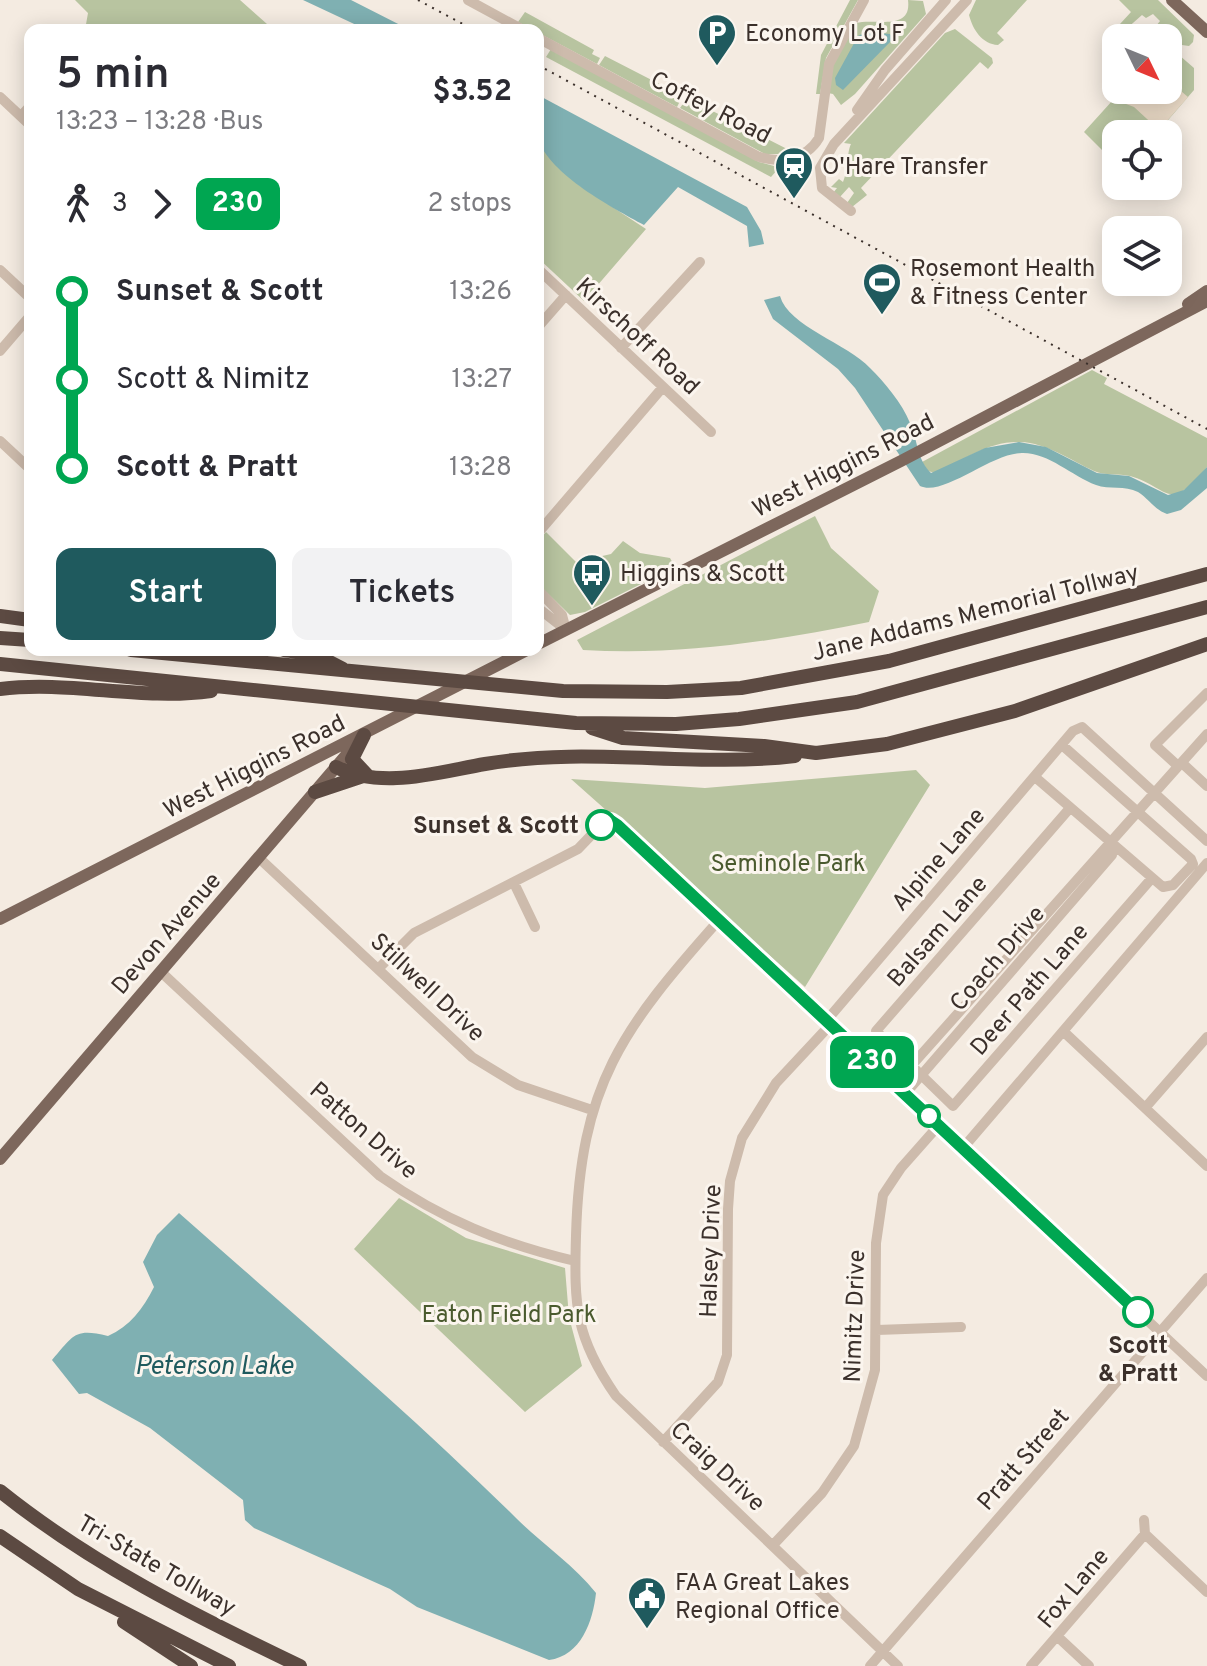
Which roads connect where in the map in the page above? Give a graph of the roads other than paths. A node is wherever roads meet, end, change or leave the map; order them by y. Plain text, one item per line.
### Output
1 (468, 0) edge
2 (864, 0) edge
3 (967, 0) edge
4 (1172, 0) edge
5 (941, 1) edge
6 (955, 13) junction
7 (512, 24) edge
8 (1207, 32) edge
9 (544, 41) edge
10 (0, 97) edge
11 (24, 113) edge
12 (21, 116) junction
13 (24, 119) edge
14 (851, 123) junction
15 (851, 211) dead end
16 (700, 262) dead end
17 (0, 270) edge
18 (544, 275) edge
19 (1207, 291) edge
20 (24, 292) edge
21 (566, 295) junction
22 (1207, 301) edge
23 (544, 320) edge
24 (1166, 320) junction
25 (24, 323) edge
26 (621, 348) junction
27 (0, 351) edge
28 (663, 387) junction
29 (711, 432) dead end
30 (0, 441) edge
31 (24, 463) edge
32 (544, 526) edge
33 (1207, 574) edge
34 (544, 596) edge
35 (1207, 607) edge
36 (544, 613) edge
37 (0, 616) edge
38 (24, 619) edge
39 (566, 630) junction
40 (0, 638) edge
41 (24, 640) edge
42 (544, 641) edge
43 (1207, 644) edge
44 (188, 656) edge
45 (318, 656) edge
46 (515, 656) edge
47 (0, 664) edge
48 (351, 673) junction
49 (230, 688) junction
50 (0, 689) edge
51 (1207, 693) edge
52 (576, 723) junction
53 (1207, 734) edge
54 (364, 735) junction
55 (1062, 745) junction
56 (816, 753) junction
57 (320, 757) junction
58 (1180, 764) junction
59 (336, 767) junction
60 (367, 775) junction
61 (1035, 777) junction
62 (1207, 786) edge
63 (315, 792) junction
64 (1155, 793) junction
65 (1070, 808) junction
66 (1139, 812) junction
67 (1207, 841) edge
68 (1112, 845) junction
69 (259, 858) junction
70 (1207, 863) edge
71 (1152, 878) junction
72 (514, 883) junction
73 (0, 919) edge
74 (719, 920) junction
75 (535, 927) dead end
76 (379, 968) junction
77 (161, 972) junction
78 (829, 1022) junction
79 (1064, 1032) junction
80 (1207, 1037) edge
81 (910, 1067) junction
82 (920, 1077) junction
83 (895, 1084) junction
84 (905, 1094) junction
85 (1145, 1108) junction
86 (592, 1110) junction
87 (939, 1125) junction
88 (963, 1148) junction
89 (0, 1159) edge
90 (1207, 1166) edge
91 (575, 1261) junction
92 (1207, 1278) edge
93 (961, 1327) dead end
94 (877, 1330) junction
95 (1160, 1332) junction
96 (1207, 1376) edge
97 (663, 1442) junction
98 (0, 1491) edge
99 (1144, 1520) dead end
100 (1145, 1534) junction
101 (0, 1536) edge
102 (773, 1545) junction
103 (78, 1589) junction
104 (1207, 1592) edge
105 (1058, 1637) junction
106 (882, 1651) junction
107 (191, 1666) edge
108 (229, 1666) edge
109 (300, 1666) edge
110 (870, 1666) edge
111 (898, 1666) edge
112 (1031, 1666) edge
113 (1089, 1666) edge

1 - 7 street
2 - 9 street, Coffey Road
3 - 6 street
4 - 8 main road
5 - 6 street
5 - 14 street
6 - 14 street
10 - 12 street
11 - 12 street
12 - 13 street
14 - 15 street
16 - 26 street
17 - 20 street
18 - 21 street, Kirschoff Road
19 - 24 main road, West Higgins Road
21 - 23 street
21 - 26 street, Kirschoff Road
22 - 24 main road, West Higgins Road
24 - 39 main road, West Higgins Road
25 - 27 street
26 - 28 street, Kirschoff Road
28 - 29 street, Kirschoff Road
28 - 32 street
30 - 31 street
33 - 48 highway, Jane Addams Memorial Tollway
34 - 39 street
35 - 52 highway
36 - 39 street
37 - 38 highway
39 - 42 main road, West Higgins Road
40 - 41 highway
43 - 56 highway
44 - 48 highway, Jane Addams Memorial Tollway
45 - 48 highway
46 - 54 main road, West Higgins Road
47 - 49 highway
49 - 50 highway
49 - 52 highway
51 - 58 street
52 - 56 highway
53 - 58 street, Coach Drive
54 - 57 main road, West Higgins Road
54 - 59 main road, Devon Avenue
54 - 60 highway
55 - 61 street, Alpine Lane
55 - 64 street, Alpine Lane
55 - 66 street
56 - 60 highway
57 - 59 main road
57 - 73 main road, West Higgins Road
58 - 62 street
58 - 64 street, Coach Drive
59 - 60 highway
59 - 63 main road, Devon Avenue
60 - 63 highway
61 - 65 street
61 - 78 street, Alpine Lane
63 - 69 main road, Devon Avenue
64 - 66 street, Coach Drive
64 - 67 street
65 - 68 street
65 - 81 street, Balsam Lane
66 - 68 street, Coach Drive
66 - 71 street
68 - 71 street
68 - 81 street, Coach Drive
68 - 82 street, Coach Drive
69 - 76 street, Stillwell Drive
69 - 77 main road, Devon Avenue
70 - 79 street
71 - 82 street, Deer Path Lane
72 - 74 street
72 - 75 street
72 - 76 street
74 - 78 street
74 - 86 street, Craig Drive
76 - 86 street, Stillwell Drive
77 - 89 main road, Devon Avenue
77 - 91 street, Patton Drive
78 - 83 street
78 - 97 street, Halsey Drive
79 - 85 street
79 - 88 street
80 - 85 street
81 - 82 street, Balsam Lane
81 - 83 street, Coach Drive
82 - 84 street, Coach Drive
83 - 84 street
84 - 87 street
85 - 90 street
86 - 91 street, Craig Drive
87 - 88 street
87 - 94 street, Nimitz Drive
88 - 95 street
91 - 97 street, Craig Drive
92 - 95 street, Pratt Street
93 - 94 street
94 - 102 street, Nimitz Drive
95 - 96 street
95 - 106 street, Pratt Street
97 - 102 street, Craig Drive
98 - 109 highway, Tri-State Tollway
99 - 100 street
100 - 104 street
100 - 105 street, Fox Lane
101 - 103 highway
102 - 106 street, Craig Drive
103 - 107 highway
103 - 108 highway
105 - 112 street, Fox Lane
105 - 113 street
106 - 110 street, Pratt Street
106 - 111 street, Craig Drive

